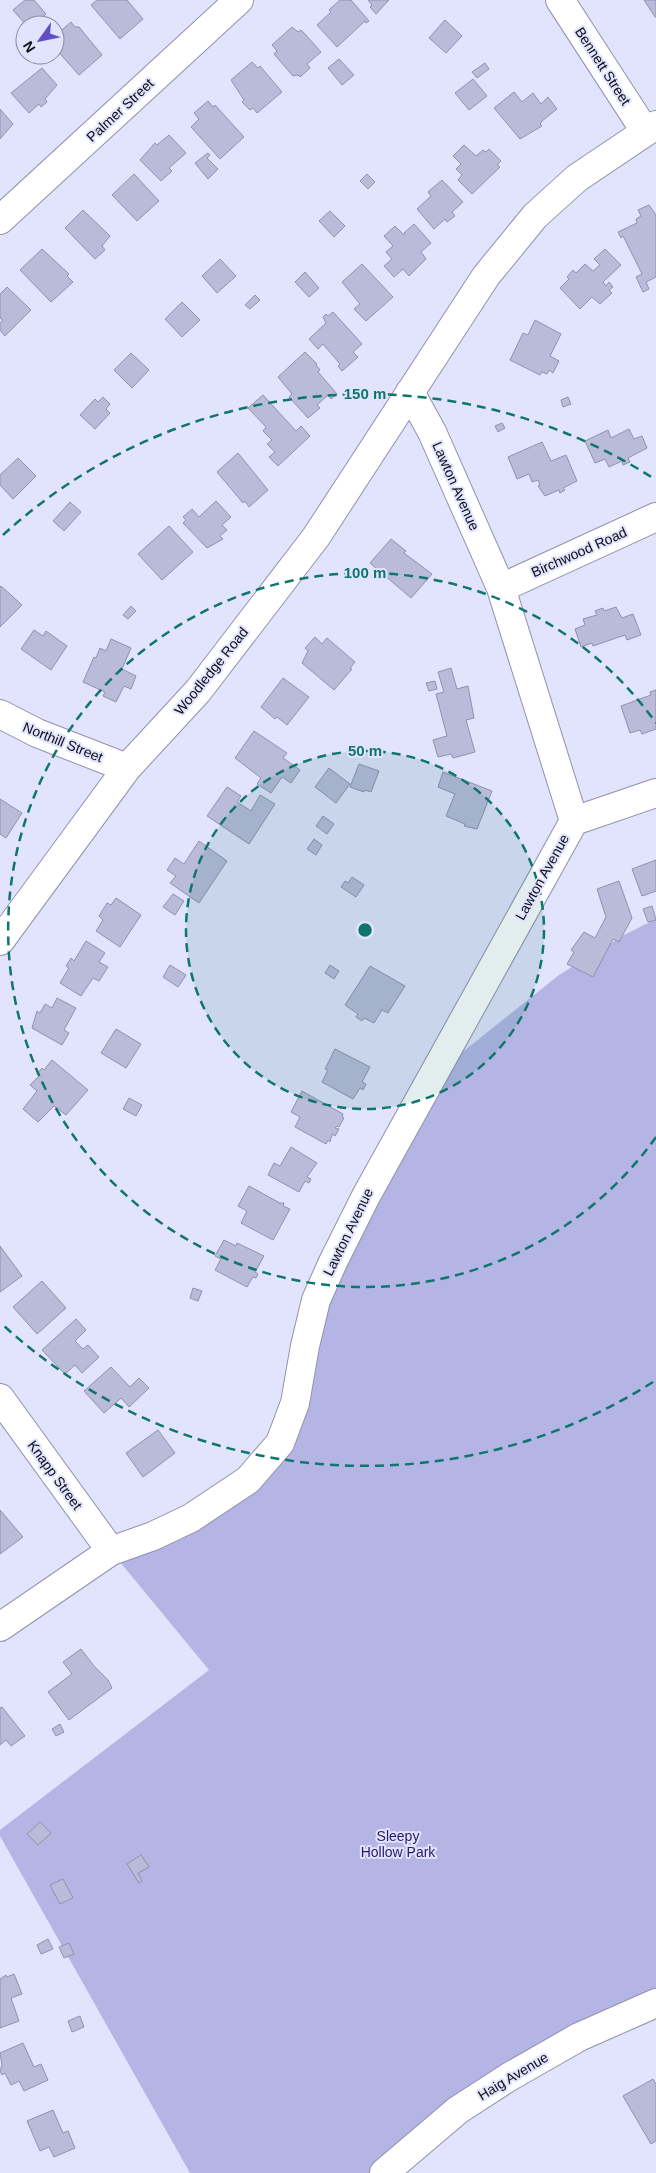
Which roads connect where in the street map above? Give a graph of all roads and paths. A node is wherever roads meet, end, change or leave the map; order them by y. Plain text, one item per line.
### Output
1 (239, 0) edge
2 (560, 0) edge
3 (651, 128) edge
4 (0, 220) edge
5 (410, 392) junction
6 (656, 517) edge
7 (502, 588) junction
8 (0, 714) edge
9 (127, 768) junction
10 (656, 793) edge
11 (574, 821) junction
12 (0, 941) edge
13 (0, 1398) edge
14 (111, 1551) junction
15 (0, 1627) edge
16 (656, 2003) edge
17 (384, 2173) edge

1 - 4 street, Palmer Street
2 - 3 street, Bennett Street
3 - 5 street
5 - 7 street, Lawton Avenue
5 - 9 street, Woodledge Road
6 - 7 street, Birchwood Road
7 - 11 street, Lawton Avenue
8 - 9 street, Northill Street
9 - 12 street, Woodledge Road
10 - 11 street
11 - 14 street, Lawton Avenue
13 - 14 street, Knapp Street
14 - 15 street, Lawton Avenue
16 - 17 street, Haig Avenue

